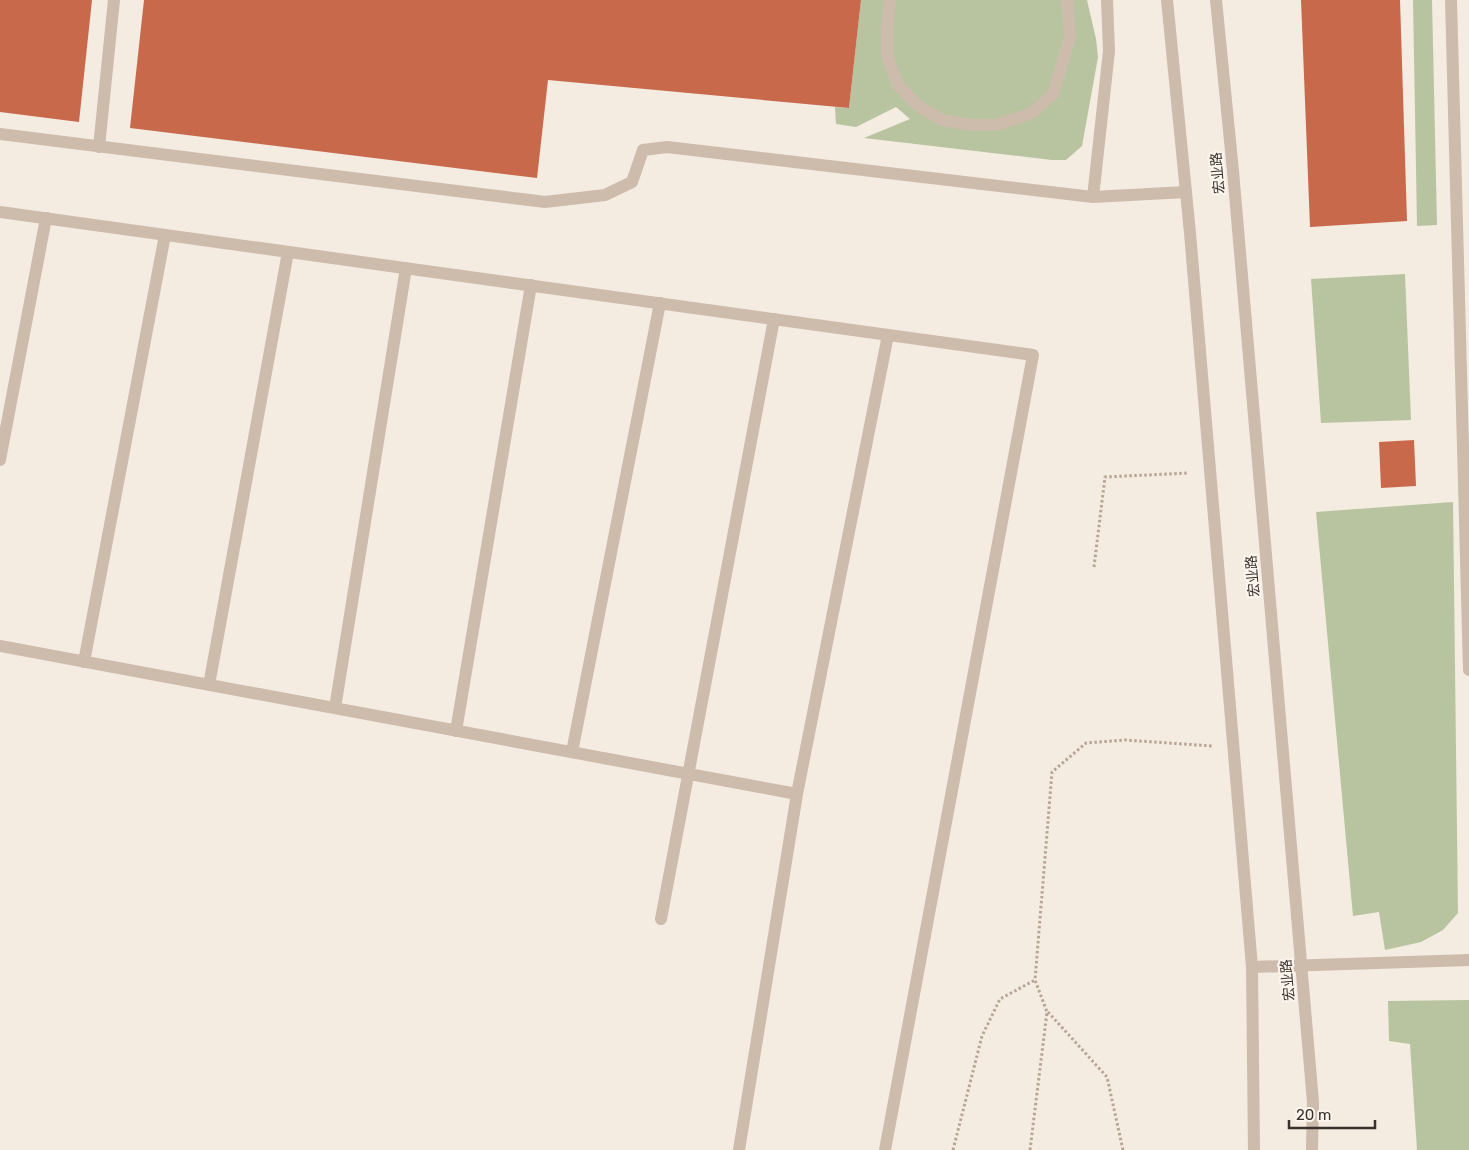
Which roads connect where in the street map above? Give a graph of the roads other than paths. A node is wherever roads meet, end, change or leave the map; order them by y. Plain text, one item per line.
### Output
1 (114, 0) edge
2 (890, 0) edge
3 (1067, 0) edge
4 (1107, 0) edge
5 (1167, 0) edge
6 (1216, 0) edge
7 (1451, 0) edge
8 (0, 134) edge
9 (98, 147) junction
10 (1186, 192) junction
11 (1093, 197) junction
12 (0, 212) edge
13 (46, 218) junction
14 (165, 235) junction
15 (288, 252) junction
16 (406, 268) junction
17 (531, 285) junction
18 (660, 303) junction
19 (774, 319) junction
20 (888, 334) junction
21 (0, 460) edge
22 (0, 646) edge
23 (84, 662) junction
24 (1469, 670) edge
25 (209, 685) junction
26 (335, 708) junction
27 (456, 731) junction
28 (572, 752) junction
29 (688, 774) junction
30 (797, 794) junction
31 (660, 919) dead end
32 (1469, 960) edge
33 (1301, 965) junction
34 (1252, 967) junction
35 (739, 1150) edge
36 (885, 1150) edge
37 (1254, 1150) edge
38 (1312, 1150) edge

1 - 9 street
2 - 3 street
4 - 11 street
5 - 10 street
6 - 33 street, 宏业路
7 - 24 street
8 - 9 street
9 - 11 street
10 - 11 street
10 - 34 street
12 - 13 street
13 - 14 street
13 - 21 street
14 - 15 street
14 - 23 street
15 - 16 street
15 - 25 street
16 - 17 street
16 - 26 street
17 - 18 street
17 - 27 street
18 - 19 street
18 - 28 street
19 - 20 street
19 - 29 street
20 - 30 street
20 - 36 street
22 - 23 street
23 - 25 street
25 - 26 street
26 - 27 street
27 - 28 street
28 - 29 street
29 - 30 street
29 - 31 street
30 - 35 street
32 - 33 street
33 - 34 street
33 - 38 street, 宏业路
34 - 37 street

